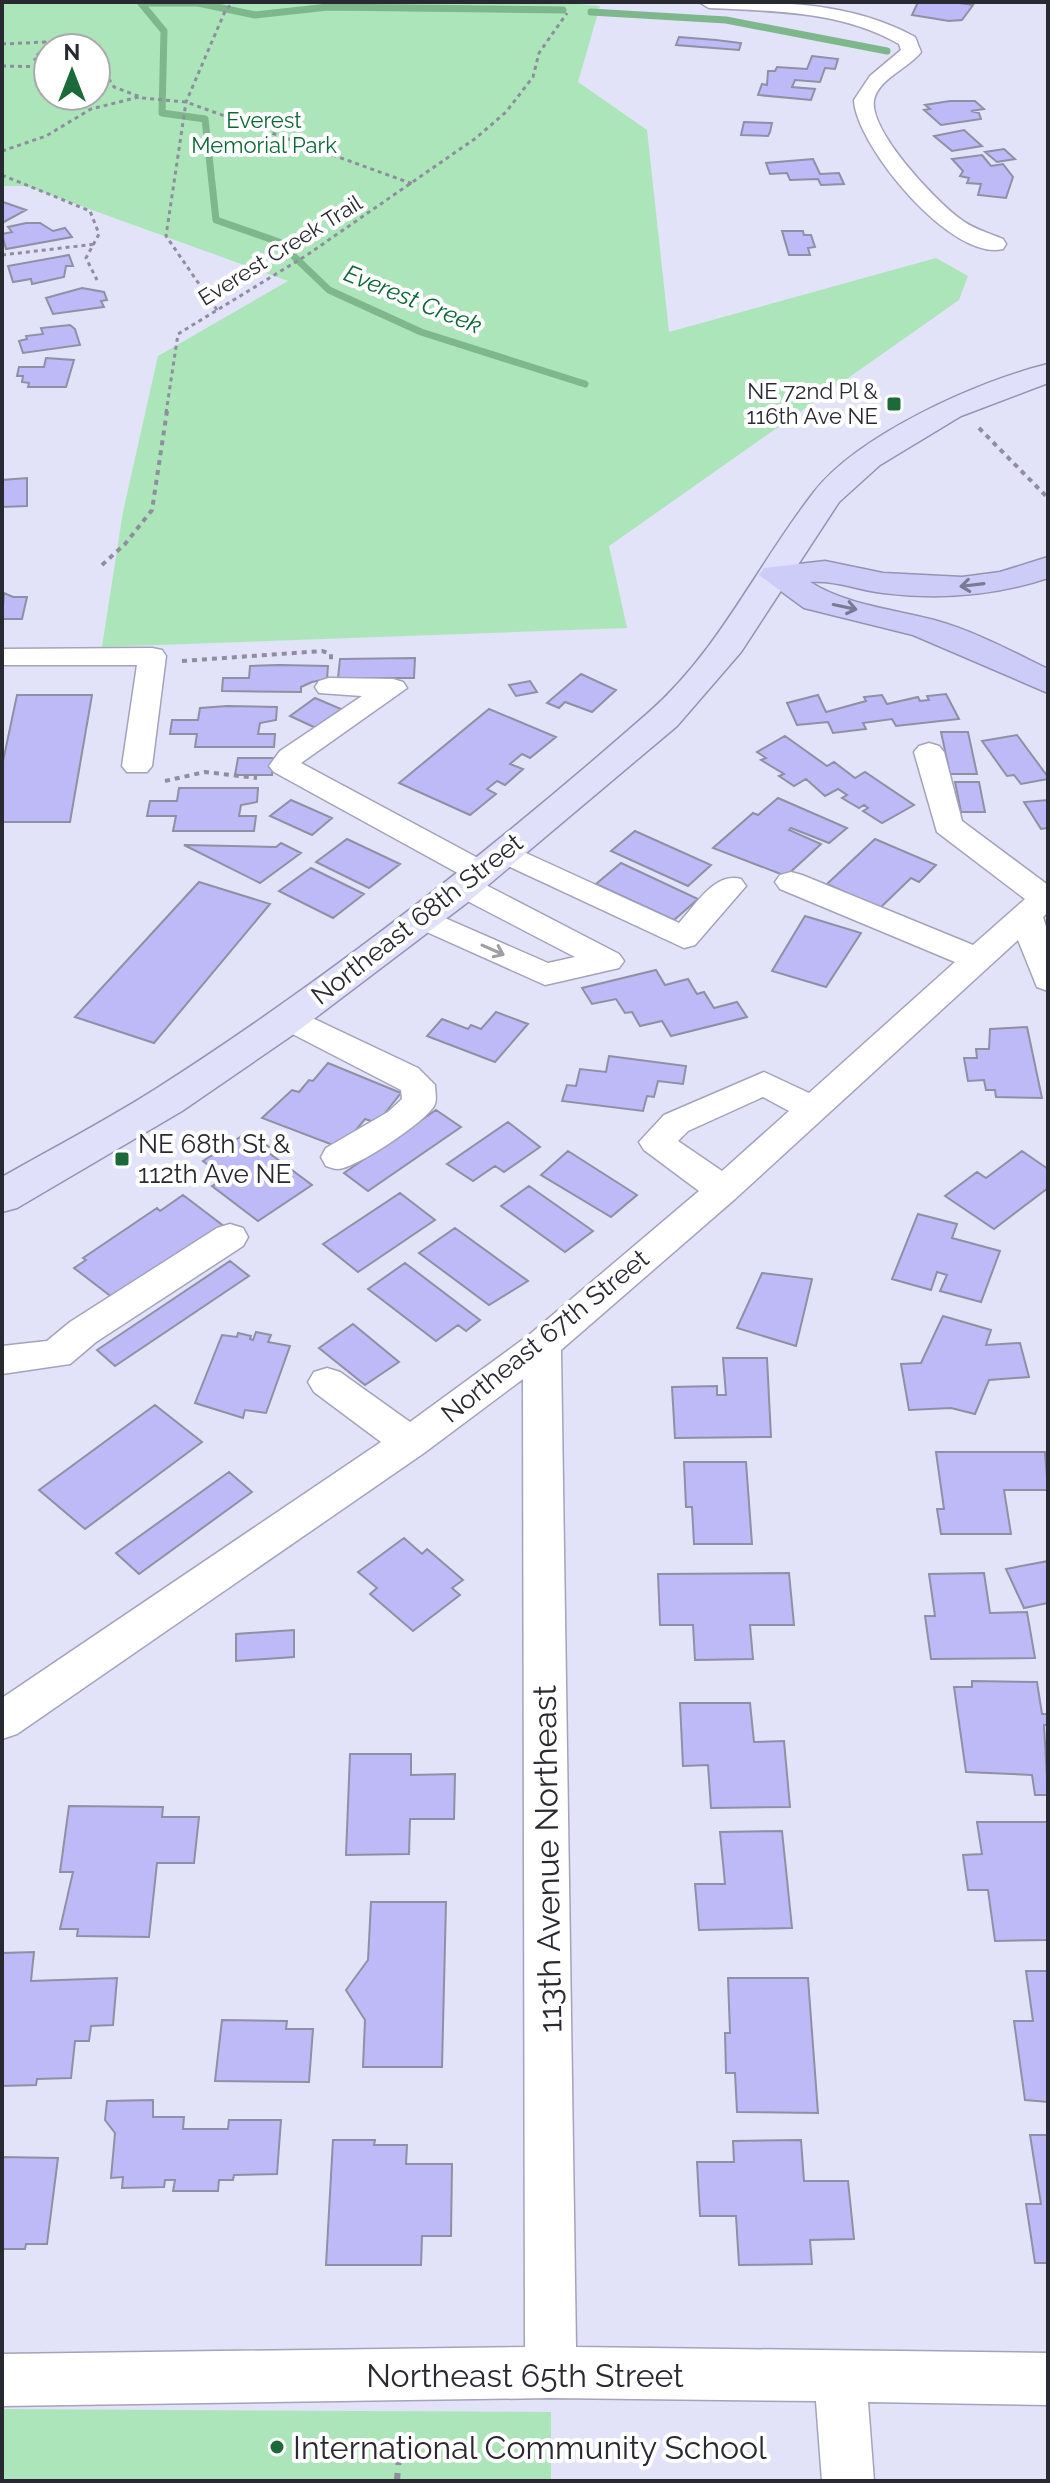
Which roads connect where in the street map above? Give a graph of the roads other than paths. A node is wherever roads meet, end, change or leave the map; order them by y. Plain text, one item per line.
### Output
1 (709, 2) edge
2 (995, 244) dead end
3 (1038, 376) edge
4 (1048, 567) edge
5 (776, 575) junction
6 (2, 657) edge
7 (1048, 683) edge
8 (329, 687) road end
9 (929, 752) dead end
10 (137, 766) road end
11 (482, 870) junction
12 (791, 882) dead end
13 (730, 886) dead end
14 (1036, 907) junction
15 (422, 918) junction
16 (977, 959) junction
17 (1048, 980) edge
18 (289, 1018) junction
19 (810, 1108) junction
20 (338, 1157) dead end
21 (723, 1190) junction
22 (2, 1197) edge
23 (230, 1237) dead end
24 (542, 1345) junction
25 (2, 1360) edge
26 (327, 1382) dead end
27 (410, 1442) junction
28 (2, 1721) edge
29 (551, 2372) junction
30 (840, 2379) junction
31 (1048, 2379) edge
32 (2, 2380) edge
33 (848, 2481) edge

1 - 2 street
3 - 5 main road, Northeast 68th Street
4 -> 5 highway
5 -> 7 highway
5 - 11 main road, Northeast 68th Street
6 - 10 street
8 - 11 street
9 - 14 street
11 - 13 street
11 - 15 main road, Northeast 68th Street
15 -> 11 street
12 - 16 street
14 - 16 street, Northeast 67th Street
14 - 17 street
15 - 18 main road, Northeast 68th Street
16 - 19 street, Northeast 67th Street
18 - 20 street
18 - 22 main road, Northeast 68th Street
19 - 21 street, Northeast 67th Street
19 - 21 street
21 - 24 street, Northeast 67th Street
23 - 25 street
24 - 27 street, Northeast 67th Street
24 - 29 street, 113th Avenue Northeast
26 - 27 street
27 - 28 street, Northeast 67th Street
29 - 30 street, Northeast 65th Street
29 - 32 street, Northeast 65th Street
30 - 31 street, Northeast 65th Street
30 - 33 street

